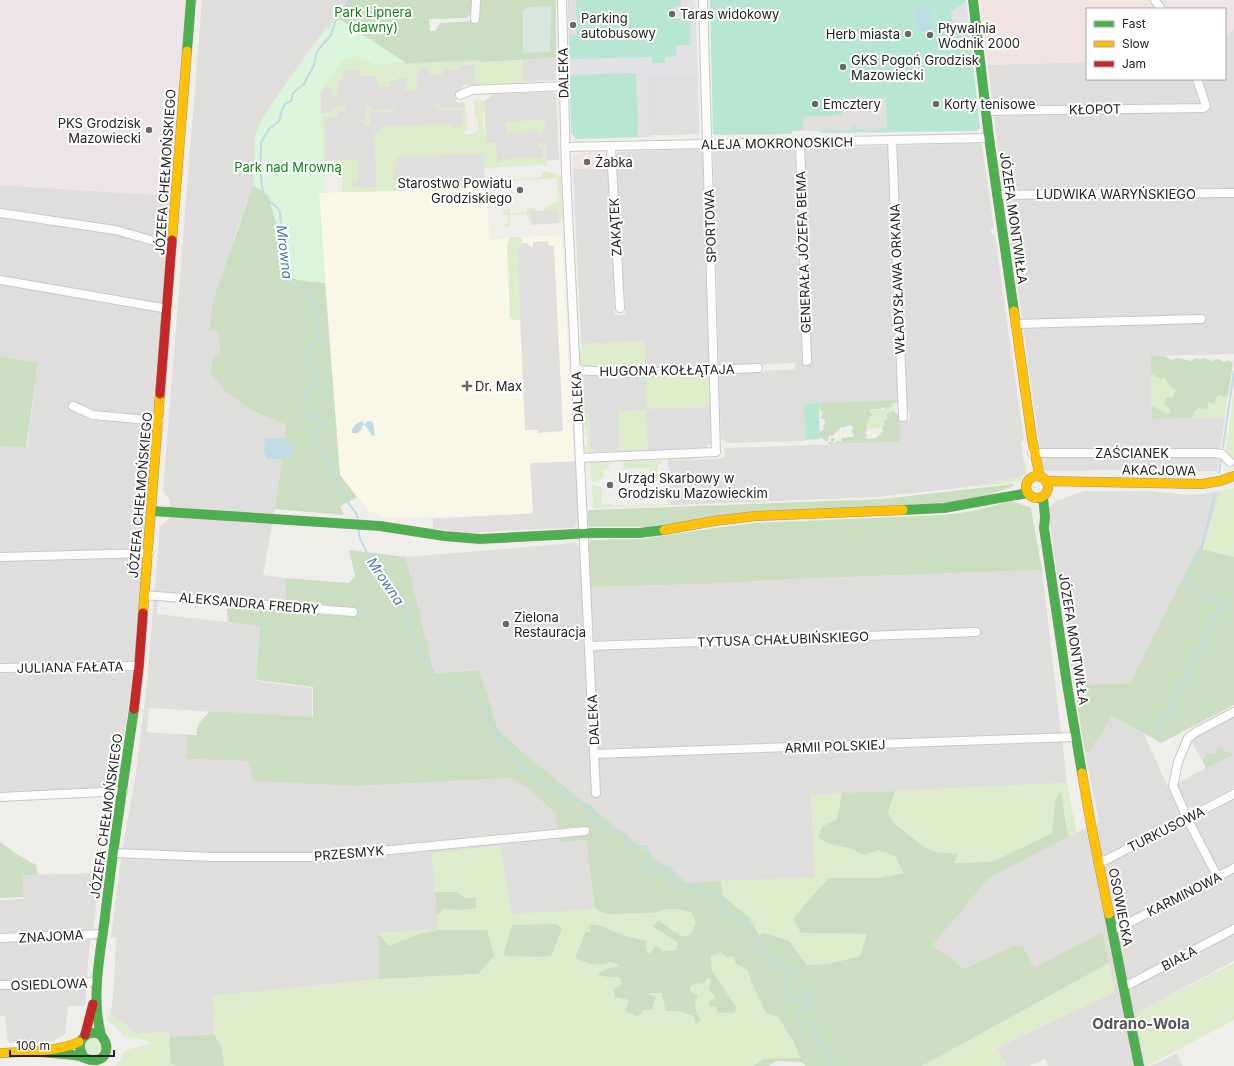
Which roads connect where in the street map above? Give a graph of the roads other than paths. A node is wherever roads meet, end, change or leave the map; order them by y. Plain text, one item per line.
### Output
1 (192, 0) edge
2 (476, 0) edge
3 (562, 0) edge
4 (703, 0) edge
5 (973, 0) edge
6 (475, 19) dead end
7 (1197, 80) edge
8 (564, 86) junction
9 (460, 95) dead end
10 (986, 111) junction
11 (989, 138) junction
12 (892, 140) junction
13 (800, 142) junction
14 (707, 145) junction
15 (610, 147) junction
16 (565, 148) junction
17 (1234, 193) edge
18 (997, 195) junction
19 (0, 213) edge
20 (172, 246) junction
21 (0, 280) edge
22 (620, 308) dead end
23 (168, 309) junction
24 (1201, 319) dead end
25 (1016, 324) junction
26 (807, 361) dead end
27 (758, 368) dead end
28 (576, 370) junction
29 (715, 370) junction
30 (73, 406) dead end
31 (903, 417) dead end
32 (159, 421) junction
33 (1033, 453) junction
34 (580, 458) junction
35 (1230, 462) dead end
36 (1234, 476) edge
37 (1037, 487) junction
38 (152, 511) junction
39 (584, 534) junction
40 (149, 553) junction
41 (0, 558) edge
42 (145, 595) junction
43 (353, 612) dead end
44 (976, 632) dead end
45 (589, 646) junction
46 (140, 666) junction
47 (0, 668) edge
48 (1234, 712) edge
49 (1076, 737) junction
50 (594, 754) junction
51 (1078, 754) joint
52 (123, 791) junction
53 (596, 793) dead end
54 (1234, 794) edge
55 (0, 797) edge
56 (1187, 818) junction
57 (585, 831) dead end
58 (113, 853) junction
59 (1098, 862) junction
60 (1234, 868) edge
61 (1217, 876) junction
62 (1112, 929) junction
63 (1234, 929) edge
64 (102, 934) junction
65 (0, 938) edge
66 (0, 985) edge
67 (1123, 985) junction
68 (97, 986) junction
69 (101, 1035) junction
70 (82, 1039) junction
71 (29, 1051) junction
72 (0, 1053) edge
73 (104, 1055) junction
74 (85, 1062) edge
75 (102, 1066) edge
76 (1139, 1066) edge

1 - 20 street, JÓZEFA CHEŁMOŃSKIEGO
2 - 6 street
3 - 8 street, DALEKA
4 - 14 street, SPORTOWA
5 - 10 street, JÓZEFA MONTWIŁŁA
7 - 10 street, KŁOPOT
8 - 9 street
8 - 16 street, DALEKA
10 - 11 street, JÓZEFA MONTWIŁŁA
11 - 12 street, ALEJA MOKRONOSKICH
11 - 18 street, JÓZEFA MONTWIŁŁA
12 - 13 street, ALEJA MOKRONOSKICH
12 - 31 street, WŁADYSŁAWA ORKANA
13 - 14 street, ALEJA MOKRONOSKICH
13 - 26 street, GENERAŁA JÓZEFA BEMA
14 - 15 street, ALEJA MOKRONOSKICH
14 - 29 street, SPORTOWA
15 - 16 street, ALEJA MOKRONOSKICH
15 - 22 street, ZAKĄTEK
16 - 28 street, DALEKA
17 - 18 street, LUDWIKA WARYŃSKIEGO
18 - 25 street, JÓZEFA MONTWIŁŁA
19 - 20 street
20 - 23 street, JÓZEFA CHEŁMOŃSKIEGO
21 - 23 street
23 - 32 street, JÓZEFA CHEŁMOŃSKIEGO
24 - 25 street
25 - 33 street, JÓZEFA MONTWIŁŁA
27 - 29 street, HUGONA KOŁŁĄTAJA
28 - 29 street, HUGONA KOŁŁĄTAJA
28 - 34 street, DALEKA
29 - 34 street, SPORTOWA
30 - 32 street
32 - 38 street, JÓZEFA CHEŁMOŃSKIEGO
33 - 35 street, ZAŚCIANEK
33 - 37 street, JÓZEFA MONTWIŁŁA
34 - 39 street, DALEKA
36 - 37 street, AKACJOWA
37 - 39 street, AKACJOWA
37 - 49 street, JÓZEFA MONTWIŁŁA
38 - 39 street, AKACJOWA
38 - 40 street, JÓZEFA CHEŁMOŃSKIEGO
39 - 45 street, DALEKA
40 - 41 street
40 - 42 street, JÓZEFA CHEŁMOŃSKIEGO
42 - 43 street, ALEKSANDRA FREDRY
42 - 46 street, JÓZEFA CHEŁMOŃSKIEGO
44 - 45 street, TYTUSA CHAŁUBIŃSKIEGO
45 - 50 street, DALEKA
46 - 47 street, JULIANA FAŁATA
46 - 52 street, JÓZEFA CHEŁMOŃSKIEGO
48 - 56 street
49 - 50 street, ARMII POLSKIEJ
49 - 51 street, JÓZEFA MONTWIŁŁA
50 - 53 street, DALEKA
51 - 59 street, OSOWIECKA
52 - 55 street
52 - 58 street, JÓZEFA CHEŁMOŃSKIEGO
54 - 56 street, TURKUSOWA
56 - 59 street, TURKUSOWA
56 - 61 street
57 - 58 street, PRZESMYK
58 - 64 street, JÓZEFA CHEŁMOŃSKIEGO
59 - 62 street, OSOWIECKA
60 - 61 street, KARMINOWA
61 - 62 street, KARMINOWA
62 - 67 street, OSOWIECKA
63 - 67 street, BIAŁA
64 - 65 street, ZNAJOMA
64 - 68 street, JÓZEFA CHEŁMOŃSKIEGO
66 - 68 street, OSIEDLOWA
67 - 76 street, OSOWIECKA
68 - 69 street, JÓZEFA CHEŁMOŃSKIEGO
68 - 70 street, JÓZEFA CHEŁMOŃSKIEGO
69 - 70 street
69 - 73 street
70 - 71 street
70 - 74 street
71 - 72 street
71 - 74 street
73 - 74 street
73 - 75 street

